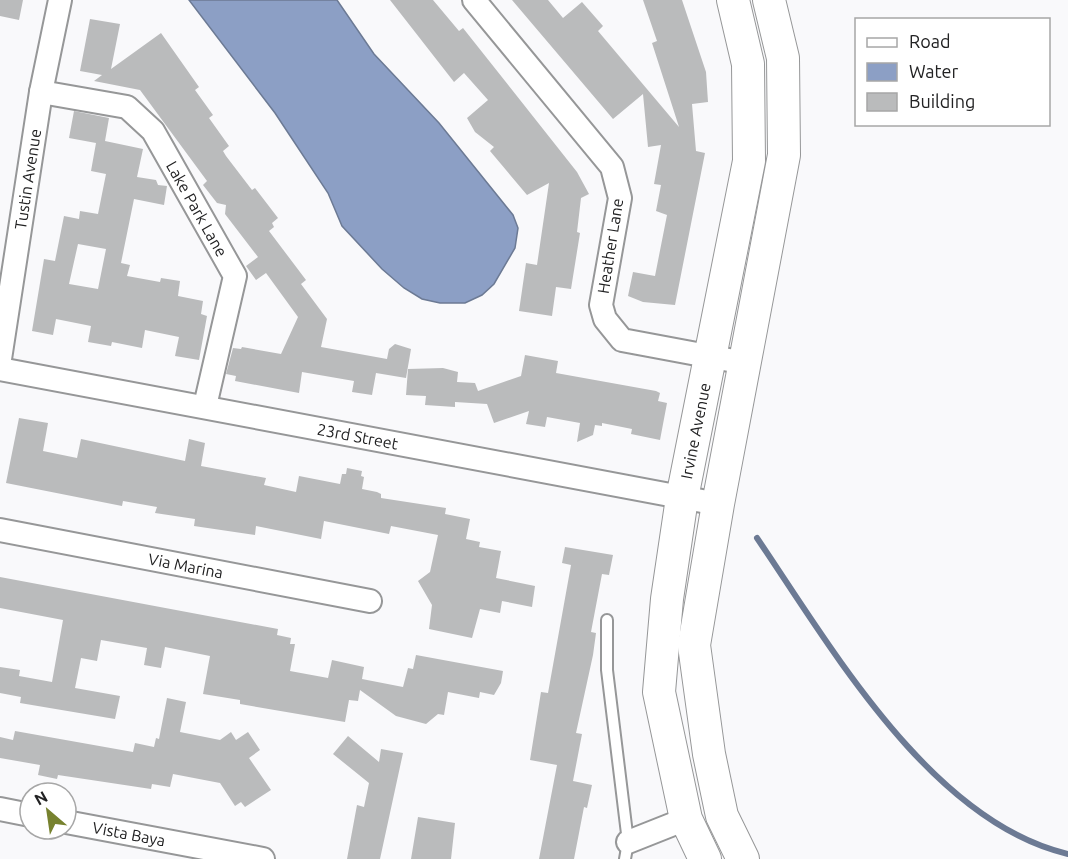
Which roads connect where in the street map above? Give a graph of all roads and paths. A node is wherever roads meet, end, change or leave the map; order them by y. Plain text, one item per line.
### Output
1 (60, 0) edge
2 (474, 0) edge
3 (733, 0) edge
4 (769, 0) edge
5 (41, 92) junction
6 (711, 356) junction
7 (0, 359) edge
8 (745, 363) junction
9 (0, 369) edge
10 (205, 406) junction
11 (682, 498) junction
12 (718, 504) junction
13 (0, 530) edge
14 (370, 601) dead end
15 (607, 620) dead end
16 (0, 809) edge
17 (18, 813) edge
18 (686, 819) junction
19 (78, 824) edge
20 (627, 850) edge
21 (263, 859) edge
22 (705, 859) edge
23 (743, 859) edge

1 - 5 street, Tustin Avenue
2 - 6 street, Heather Lane
3 - 6 main road, Irvine Avenue
4 - 8 main road
5 - 7 street, Tustin Avenue
5 - 10 street, Lake Park Lane
6 - 8 street, Heather Lane
6 - 11 main road, Irvine Avenue
8 - 12 main road
9 - 10 street, 23rd Street
10 - 11 street, 23rd Street
11 - 12 street, 23rd Street
11 - 18 main road, Irvine Avenue
12 - 23 main road
13 - 14 street, Via Marina
15 - 20 lane
16 - 17 street
18 - 20 street
18 - 22 main road, Irvine Avenue
19 - 21 street, Vista Baya

